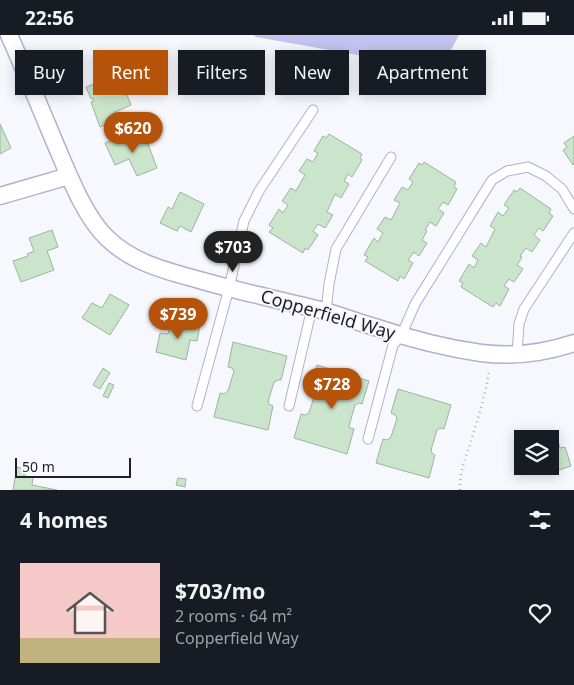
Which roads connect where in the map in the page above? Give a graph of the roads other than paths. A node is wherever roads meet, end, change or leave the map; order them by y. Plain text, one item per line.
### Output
1 (9, 35) edge
2 (313, 110) dead end
3 (391, 157) dead end
4 (69, 176) junction
5 (0, 196) edge
6 (574, 209) edge
7 (574, 233) edge
8 (229, 288) junction
9 (319, 310) junction
10 (401, 336) junction
11 (574, 343) edge
12 (517, 354) junction
13 (197, 406) dead end
14 (289, 406) dead end
15 (368, 439) dead end

1 - 4 street, Copperfield Way
2 - 8 lane
3 - 9 lane
4 - 5 street
4 - 8 street, Copperfield Way
6 - 10 lane
7 - 12 lane
8 - 9 street, Copperfield Way
8 - 13 lane
9 - 10 street, Copperfield Way
9 - 14 lane
10 - 12 street, Copperfield Way
10 - 15 lane
11 - 12 street, Copperfield Way

